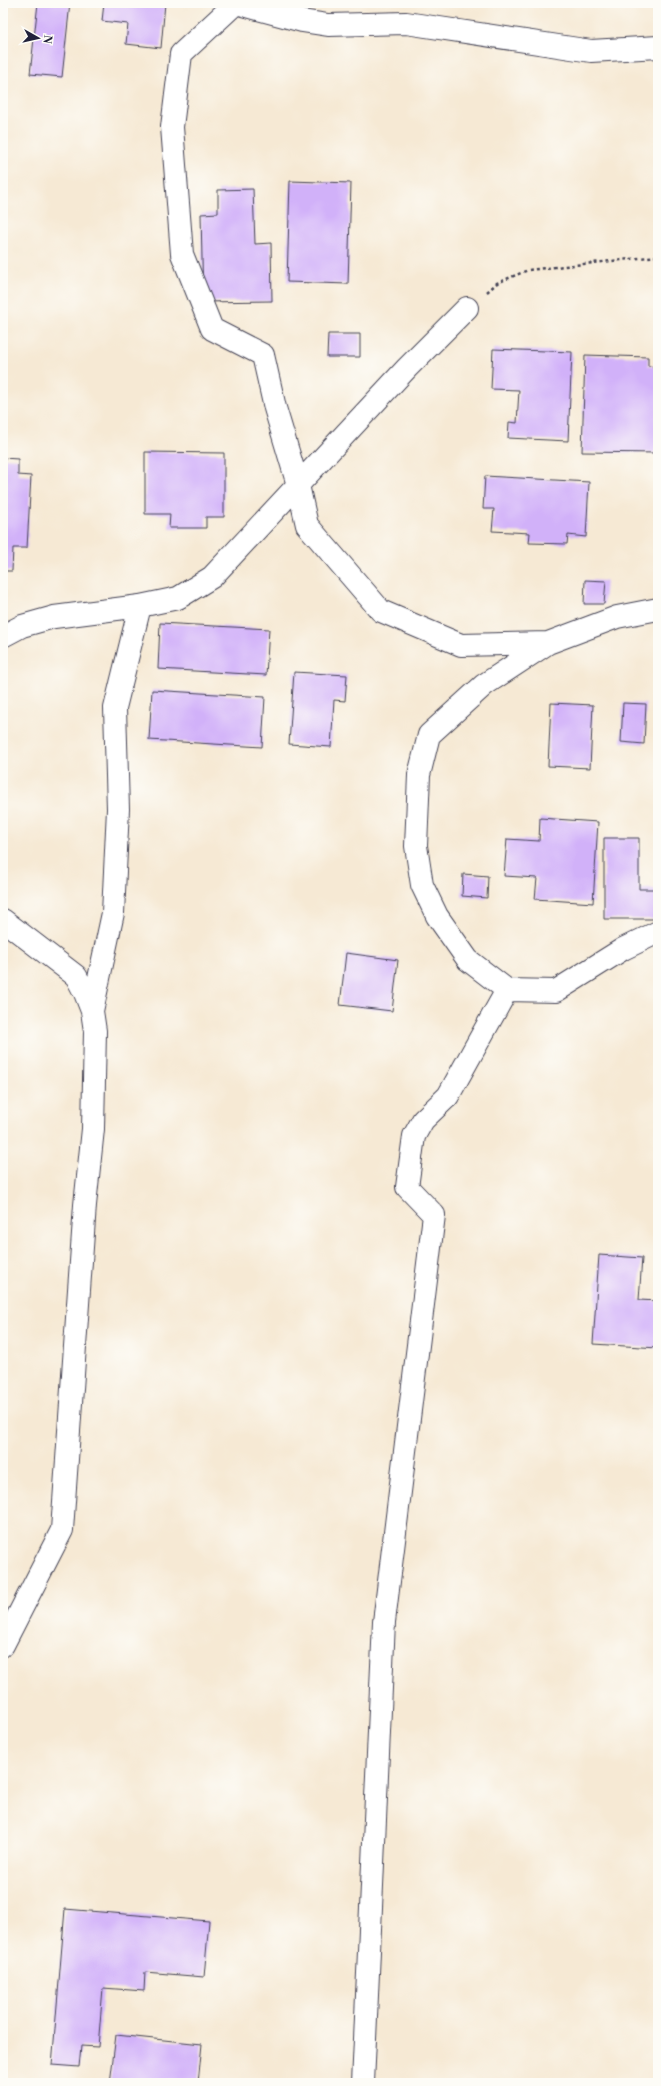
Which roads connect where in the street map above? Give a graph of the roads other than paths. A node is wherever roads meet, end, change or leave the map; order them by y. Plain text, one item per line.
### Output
1 (236, 3) edge
2 (658, 47) edge
3 (467, 308) road end
4 (298, 485) junction
5 (140, 606) junction
6 (658, 609) edge
7 (3, 636) edge
8 (548, 643) junction
9 (3, 920) edge
10 (658, 932) edge
11 (507, 990) junction
12 (92, 1011) junction
13 (3, 1646) edge
14 (363, 2083) edge

1 - 2 street
1 - 4 street
3 - 4 street
4 - 5 street
4 - 8 street
5 - 7 street
5 - 12 street
6 - 8 street
8 - 11 street
9 - 12 street
10 - 11 street
11 - 14 street
12 - 13 street

